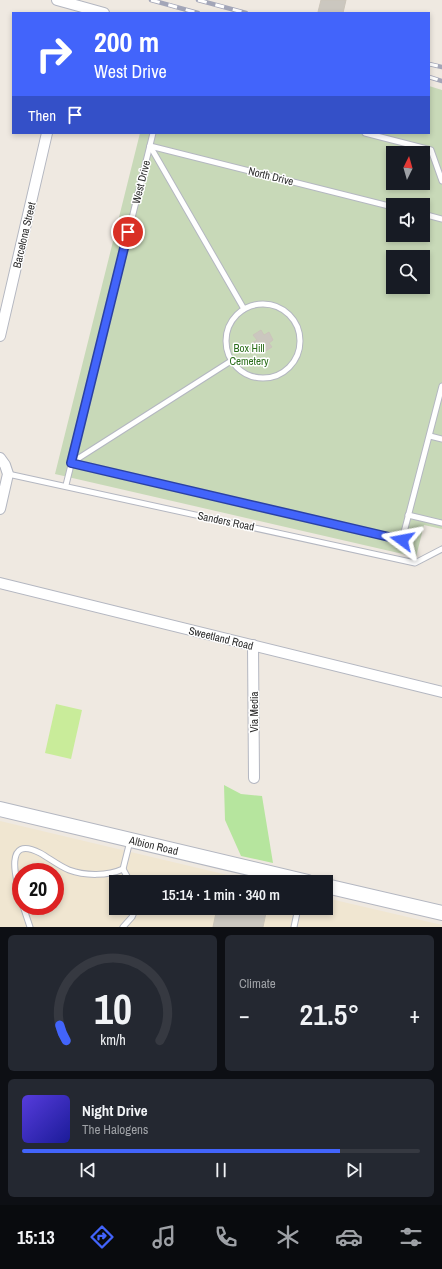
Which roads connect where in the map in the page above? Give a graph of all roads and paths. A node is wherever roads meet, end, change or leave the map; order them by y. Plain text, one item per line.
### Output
1 (57, 0) edge
2 (76, 9) edge
3 (97, 12) edge
4 (47, 134) edge
5 (153, 134) edge
6 (369, 134) edge
7 (150, 146) junction
8 (442, 181) edge
9 (386, 204) edge
10 (430, 216) edge
11 (442, 219) edge
12 (244, 309) junction
13 (0, 336) edge
14 (231, 361) junction
15 (442, 386) edge
16 (430, 436) junction
17 (442, 439) edge
18 (0, 458) edge
19 (71, 463) junction
20 (8, 474) junction
21 (66, 485) junction
22 (0, 510) edge
23 (408, 515) junction
24 (442, 524) edge
25 (442, 549) edge
26 (0, 583) edge
27 (253, 645) junction
28 (442, 692) edge
29 (254, 778) dead end
30 (0, 809) edge
31 (130, 840) junction
32 (14, 863) edge
33 (57, 863) edge
34 (64, 867) edge
35 (123, 869) junction
36 (126, 875) edge
37 (275, 875) edge
38 (333, 888) edge
39 (442, 914) edge
40 (26, 915) edge
41 (133, 915) edge
42 (297, 915) edge
43 (30, 927) edge
44 (123, 927) edge
45 (294, 927) edge

1 - 2 street
2 - 3 street
4 - 13 street, Barcelona Street
5 - 7 lane, West Drive
6 - 8 lane
7 - 9 lane, North Drive
7 - 12 lane
7 - 19 lane, West Drive
10 - 11 lane
12 - 14 lane
12 - 14 lane
14 - 19 lane
15 - 16 lane
16 - 17 lane
16 - 23 lane
18 - 20 street
19 - 21 lane, West Drive
19 - 23 lane
20 - 21 lane, Sanders Road
20 - 22 street
21 - 25 lane, Sanders Road
23 - 24 lane
26 - 27 street, Sweetland Road
27 - 28 street, Sweetland Road
27 - 29 street, Via Media
30 - 31 street, Albion Road
31 - 35 lane
31 - 37 street, Albion Road
32 - 33 lane
34 - 35 lane
35 - 36 lane
38 - 39 street
40 - 43 lane
41 - 44 lane
42 - 45 lane

